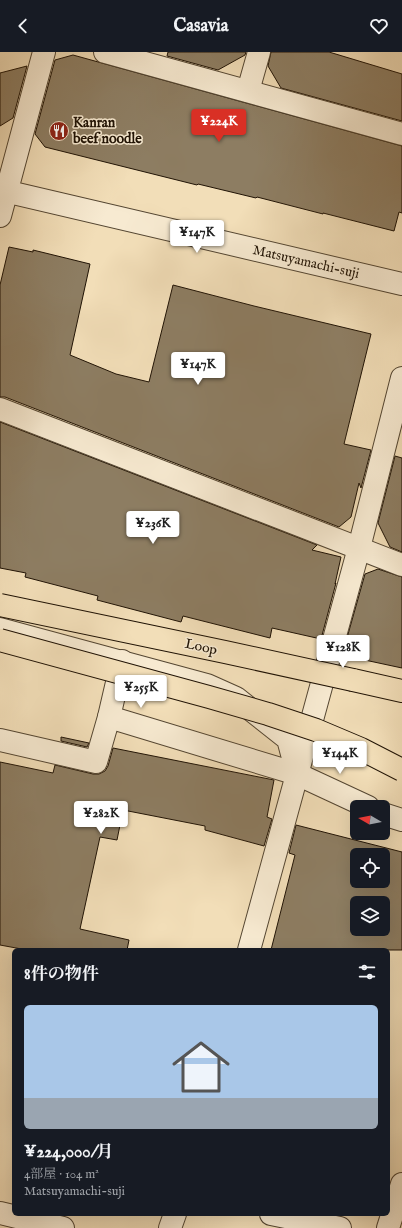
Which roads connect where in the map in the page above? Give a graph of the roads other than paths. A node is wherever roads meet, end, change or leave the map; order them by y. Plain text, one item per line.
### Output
1 (44, 52) edge
2 (105, 52) edge
3 (259, 52) edge
4 (248, 91) junction
5 (402, 134) edge
6 (3, 190) edge
7 (0, 216) edge
8 (402, 284) edge
9 (402, 378) edge
10 (0, 409) edge
11 (358, 548) junction
12 (402, 565) edge
13 (0, 605) edge
14 (0, 628) edge
15 (0, 640) edge
16 (122, 661) junction
17 (402, 691) edge
18 (109, 717) junction
19 (0, 740) edge
20 (402, 770) edge
21 (297, 774) junction
22 (353, 800) edge
23 (390, 816) edge
24 (402, 820) edge
25 (250, 948) edge
26 (402, 1184) edge
27 (0, 1213) edge
28 (174, 1216) edge
29 (280, 1216) edge
30 (35, 1225) edge
31 (63, 1228) edge
32 (170, 1228) edge
33 (340, 1228) edge
34 (388, 1228) edge

1 - 6 street
2 - 4 street
3 - 4 street
4 - 5 street
6 - 7 street
6 - 8 street, Matsuyamachi-suji
9 - 11 street
10 - 11 street
11 - 12 street
11 - 21 street
13 - 17 highway, Loop, bridge
14 - 16 street
15 - 20 highway, bridge
16 - 18 street
16 - 21 street
18 - 19 street
18 - 21 street
21 - 22 street
21 - 25 street
23 - 24 street
26 - 34 street
27 - 30 street
28 - 32 street
29 - 33 street
30 - 31 street

